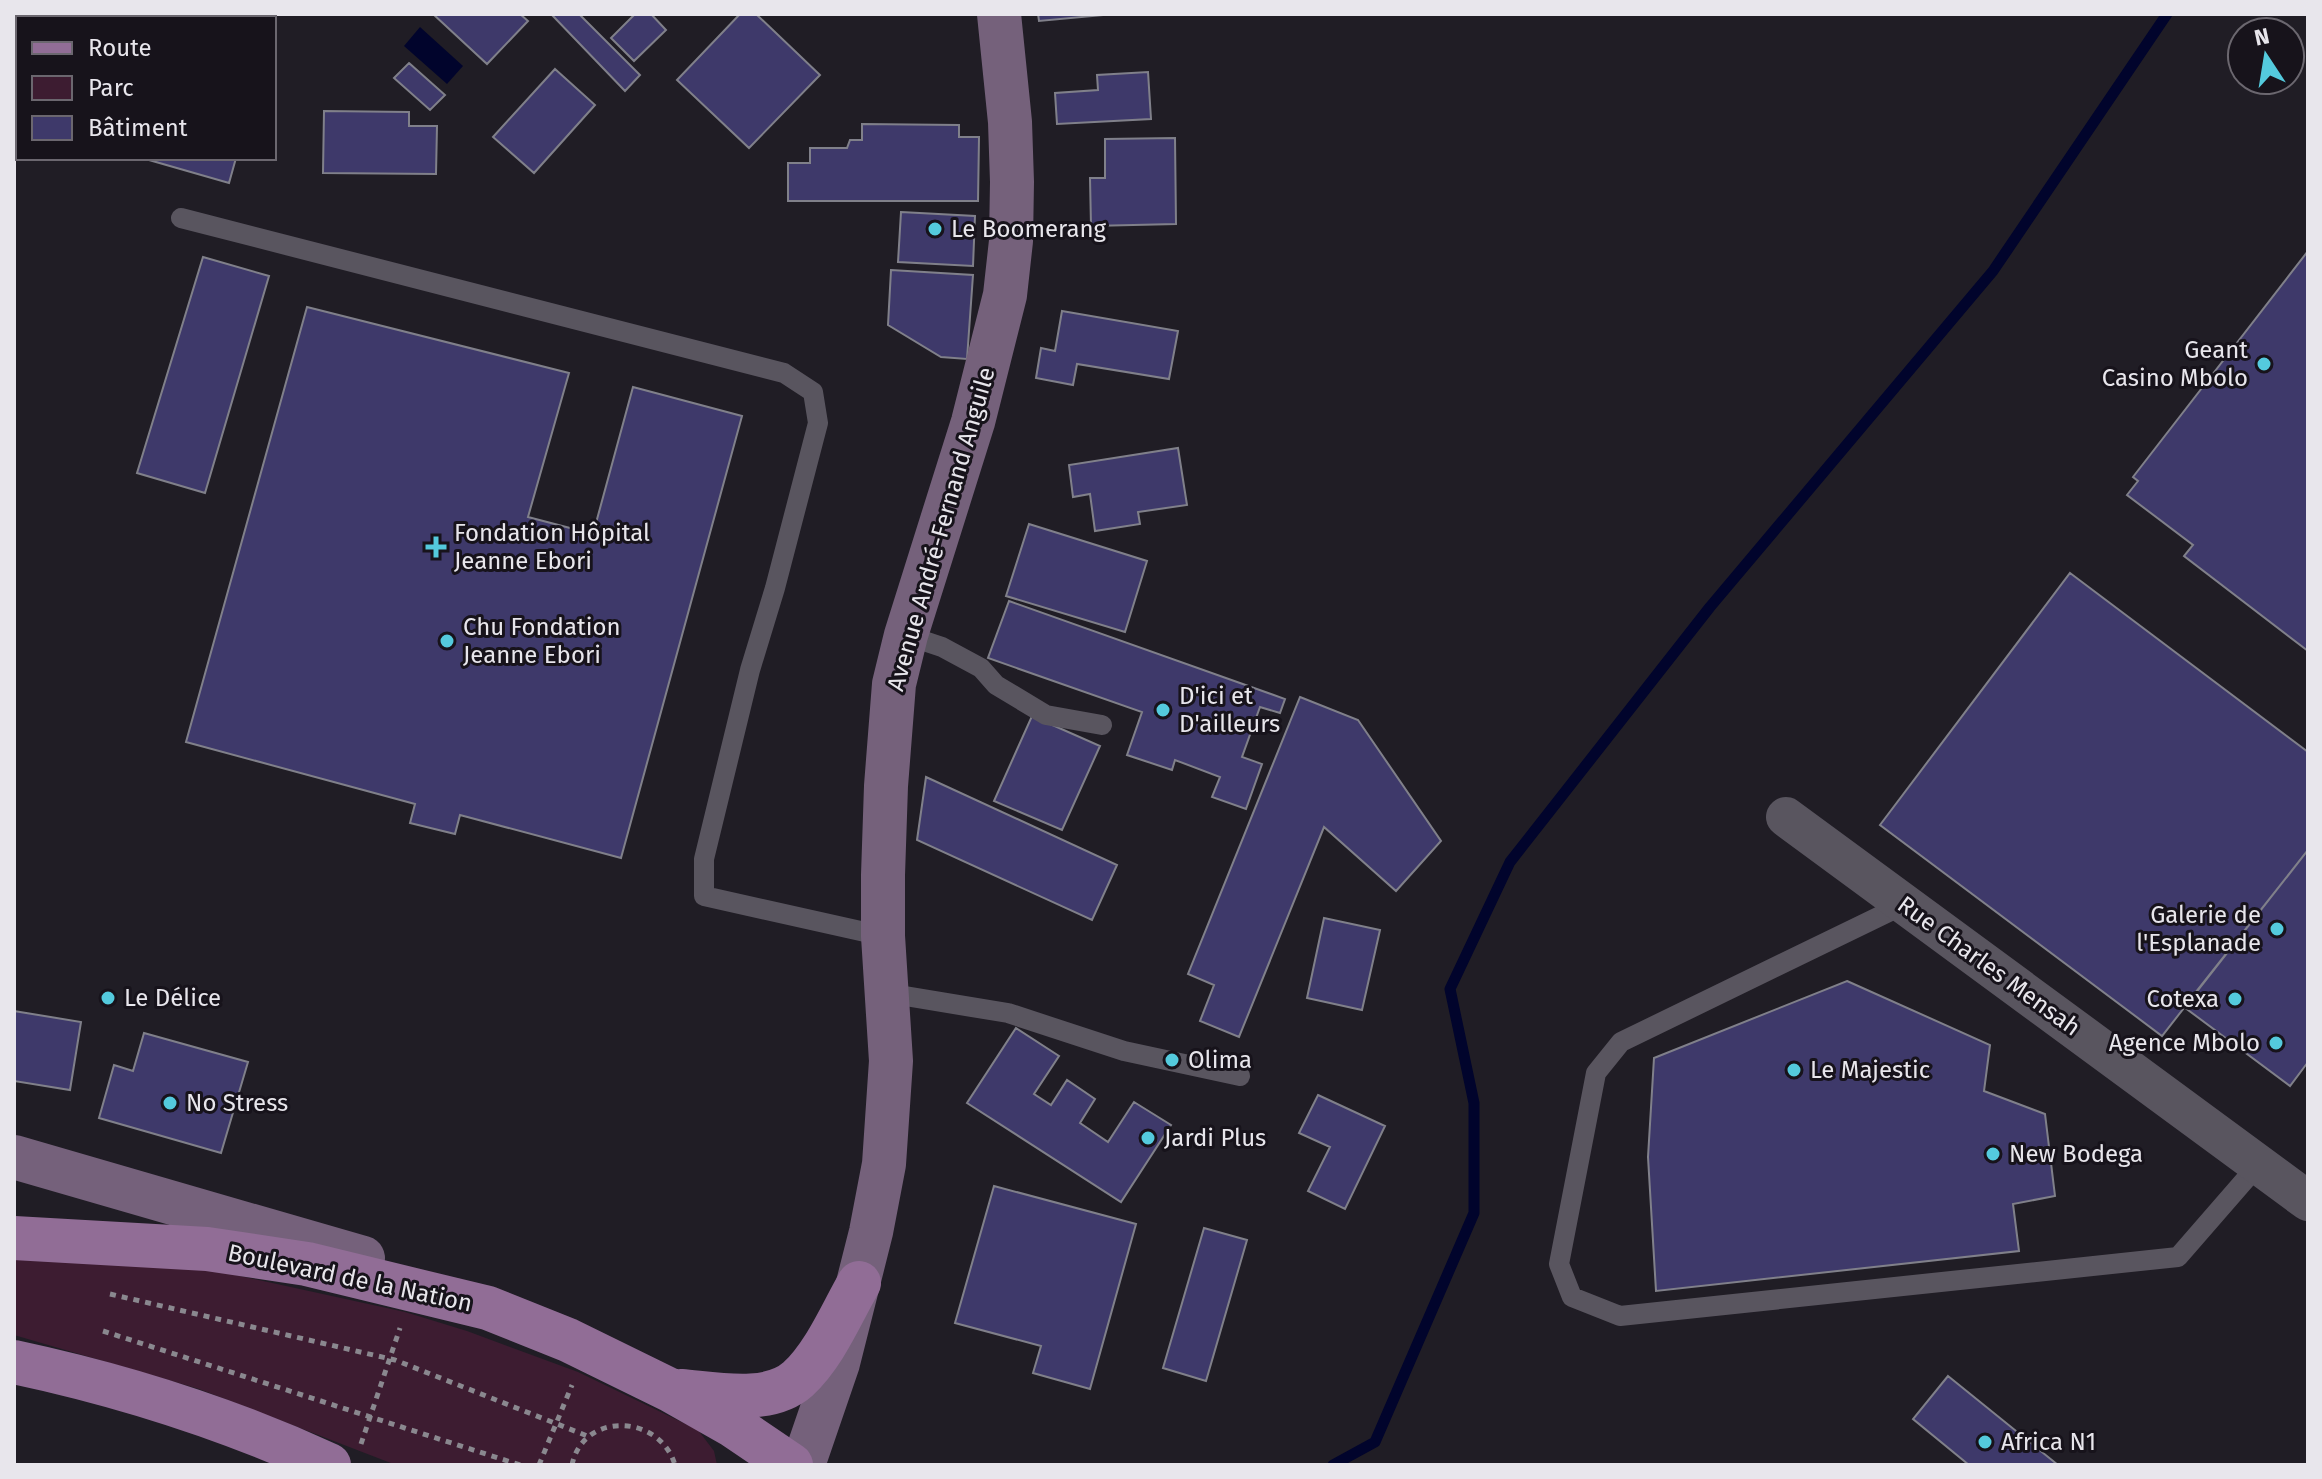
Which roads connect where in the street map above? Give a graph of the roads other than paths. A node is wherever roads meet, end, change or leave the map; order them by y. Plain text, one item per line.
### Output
1 (999, 14) edge
2 (181, 218) dead end
3 (906, 635) junction
4 (1102, 725) dead end
5 (1786, 817) dead end
6 (1905, 904) junction
7 (883, 936) junction
8 (887, 993) junction
9 (1240, 1076) dead end
10 (14, 1157) edge
11 (2258, 1165) junction
12 (2308, 1201) edge
13 (14, 1238) edge
14 (859, 1283) junction
15 (488, 1308) junction
16 (14, 1362) edge
17 (672, 1391) junction
18 (736, 1445) edge
19 (346, 1460) edge
20 (791, 1465) edge
21 (803, 1465) edge

1 - 3 main road, Avenue André-Fernand Anguile
2 - 7 lane
3 - 4 lane
3 - 7 main road, Avenue André-Fernand Anguile
5 - 6 street, Rue Charles Mensah
6 - 11 street, Rue Charles Mensah
6 - 11 lane
7 - 8 main road, Avenue André-Fernand Anguile
8 - 9 lane
8 - 14 main road, Avenue André-Fernand Anguile
10 - 15 main road
11 - 12 street, Rue Charles Mensah
13 - 15 main road, Boulevard de la Nation
14 - 17 main road
14 - 21 main road, Avenue André-Fernand Anguile
15 - 17 main road, Boulevard de la Nation
16 - 19 main road
17 - 18 main road, Boulevard de la Nation
18 - 20 main road, Boulevard de la Nation

